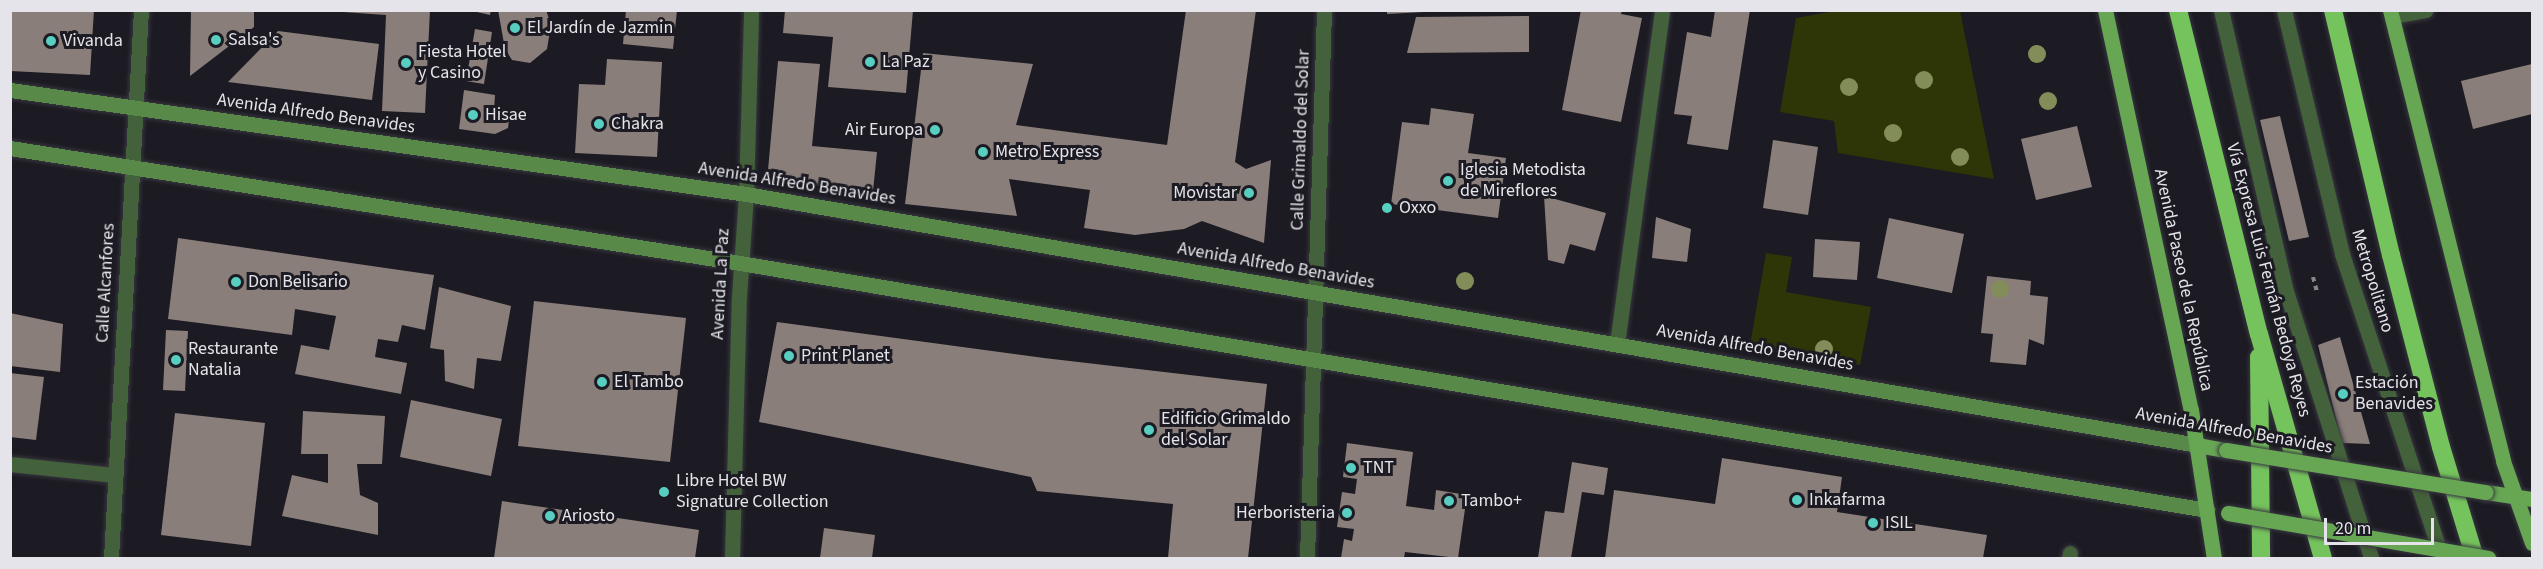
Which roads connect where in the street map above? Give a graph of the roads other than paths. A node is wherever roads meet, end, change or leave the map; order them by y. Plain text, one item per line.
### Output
1 (141, 10) edge
2 (751, 10) edge
3 (1324, 10) edge
4 (1662, 10) edge
5 (2105, 10) edge
6 (2178, 10) edge
7 (2221, 10) edge
8 (2284, 10) edge
9 (2333, 10) edge
10 (2425, 10) edge
11 (2391, 13) edge
12 (10, 90) edge
13 (134, 108) junction
14 (10, 148) edge
15 (131, 168) junction
16 (746, 194) junction
17 (740, 263) junction
18 (1316, 292) junction
19 (2259, 334) junction
20 (1617, 344) junction
21 (1313, 361) junction
22 (2197, 445) junction
23 (10, 464) edge
24 (115, 475) junction
25 (2514, 496) junction
26 (2532, 499) edge
27 (2207, 510) junction
28 (2532, 543) edge
29 (111, 558) edge
30 (732, 558) edge
31 (1307, 558) edge
32 (2214, 558) edge
33 (2261, 558) edge
34 (2323, 558) edge
35 (2371, 558) edge
36 (2442, 558) edge
37 (2475, 558) edge
38 (2488, 558) edge

1 - 13 street, Calle Alcanfores
2 - 16 street, Avenida La Paz
3 - 18 street, Calle Grimaldo del Solar
4 - 20 street
5 - 22 main road, Avenida Paseo de la República
6 - 19 highway, Vía Expresa Luis Fernán Bedoya Reyes
7 - 35 street
8 - 36 street, Metropolitano
9 - 37 highway
10 - 11 street
11 - 25 main road
12 - 13 main road, Avenida Alfredo Benavides
13 - 15 street, Calle Alcanfores
13 - 16 main road, Avenida Alfredo Benavides
14 - 15 main road
15 - 17 main road
15 - 24 street, Calle Alcanfores
16 - 17 street, Avenida La Paz
16 - 18 main road, Avenida Alfredo Benavides
17 - 21 main road
17 - 30 street, Avenida La Paz
18 - 20 main road, Avenida Alfredo Benavides
18 - 21 street, Calle Grimaldo del Solar
19 - 33 highway
19 - 34 highway, Vía Expresa Luis Fernán Bedoya Reyes
20 - 22 main road, Avenida Alfredo Benavides
21 - 27 main road
21 - 31 street, Calle Grimaldo del Solar
22 - 25 main road, Avenida Alfredo Benavides, bridge
22 - 27 main road, Avenida Paseo de la República
23 - 24 street
24 - 29 street, Calle Alcanfores
25 - 26 main road, Avenida Alfredo Benavides
25 - 28 main road
27 - 32 main road, Avenida Paseo de la República
27 - 38 main road, bridge

